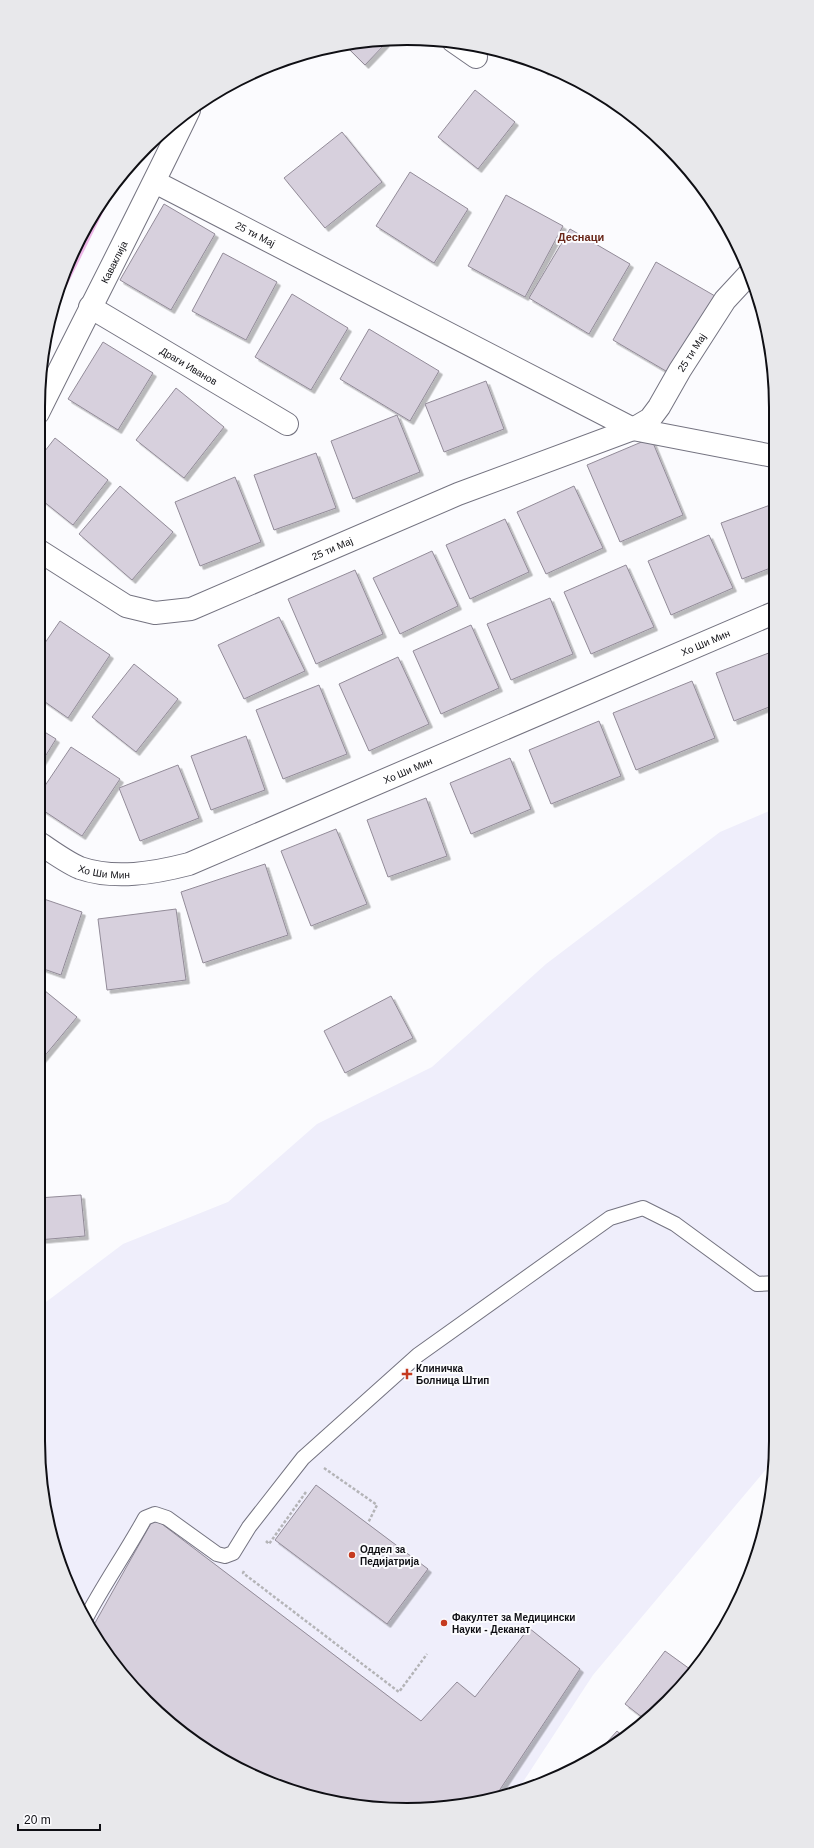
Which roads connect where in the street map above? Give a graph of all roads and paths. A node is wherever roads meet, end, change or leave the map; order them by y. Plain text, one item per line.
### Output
1 (466, 50) edge
2 (476, 57) dead end
3 (183, 123) edge
4 (155, 182) junction
5 (745, 279) edge
6 (90, 308) junction
7 (45, 398) edge
8 (287, 424) dead end
9 (633, 429) junction
10 (769, 455) edge
11 (45, 554) edge
12 (769, 615) edge
13 (45, 846) edge
14 (769, 1283) edge
15 (319, 1474) dead end
16 (310, 1487) dead end
17 (368, 1523) dead end
18 (260, 1546) dead end
19 (248, 1566) dead end
20 (88, 1613) edge
21 (427, 1654) dead end

1 - 2 street
3 - 4 street, Каваклија
4 - 6 street, Каваклија
4 - 9 street, 25 ти Мај
5 - 9 street, 25 ти Мај
6 - 7 street, Каваклија
6 - 8 street, Драги Иванов
9 - 10 street
9 - 11 street, 25 ти Мај
12 - 13 street, Хо Ши Мин
14 - 20 lane
15 - 17 path
16 - 18 path
19 - 21 path

